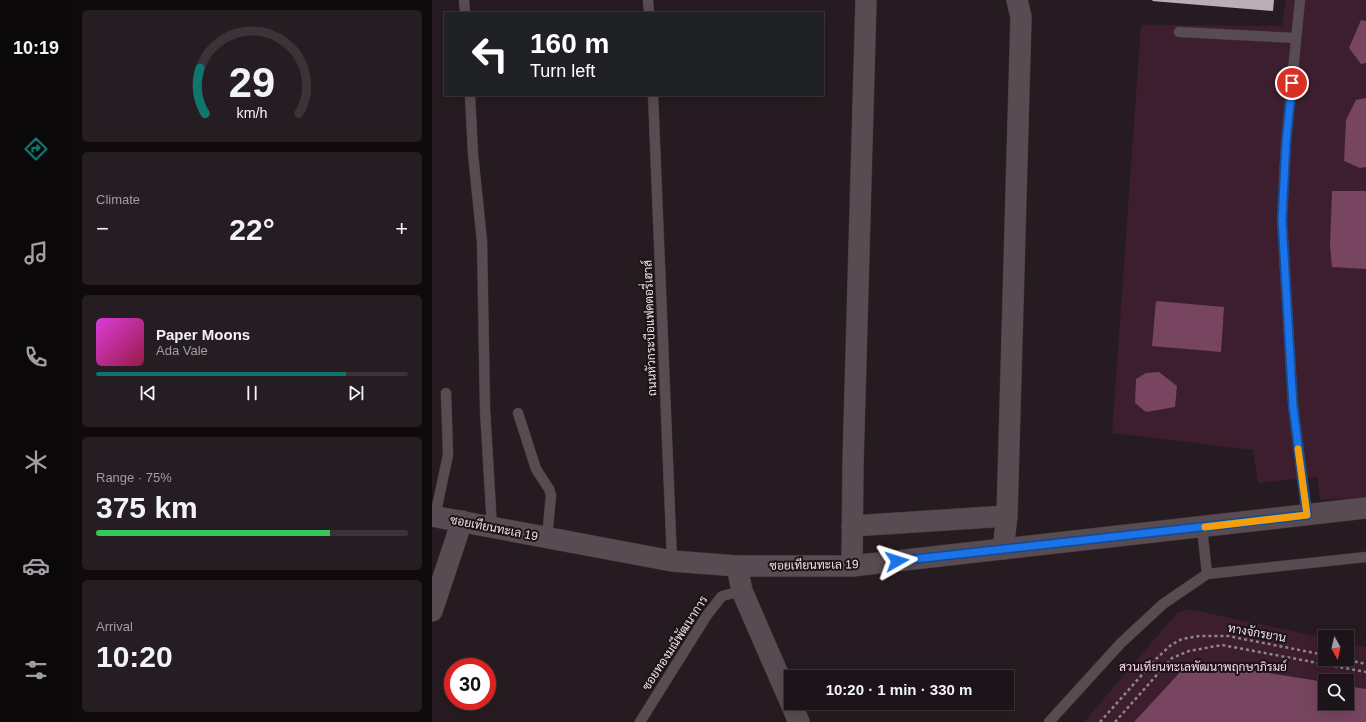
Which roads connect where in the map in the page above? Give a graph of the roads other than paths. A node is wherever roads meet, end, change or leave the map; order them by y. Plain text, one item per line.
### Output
1 (464, 0) edge
2 (648, 0) edge
3 (866, 0) edge
4 (1017, 0) edge
5 (1300, 0) edge
6 (465, 12) edge
7 (649, 12) edge
8 (1179, 32) dead end
9 (1296, 38) junction
10 (470, 96) edge
11 (653, 96) edge
12 (446, 393) dead end
13 (518, 413) dead end
14 (1366, 508) edge
15 (1307, 515) junction
16 (433, 516) edge
17 (1007, 516) junction
18 (462, 521) junction
19 (852, 526) junction
20 (492, 528) junction
21 (1202, 528) junction
22 (547, 538) junction
23 (1003, 549) junction
24 (1366, 557) edge
25 (672, 561) junction
26 (737, 566) junction
27 (852, 566) junction
28 (1207, 574) junction
29 (742, 591) junction
30 (432, 611) edge
31 (640, 722) edge
32 (798, 722) edge
33 (1049, 722) edge

1 - 6 lane
2 - 7 lane
3 - 19 street
4 - 17 street
5 - 9 lane
8 - 9 lane
9 - 15 lane
10 - 20 lane
11 - 25 lane, ถนนหัวกระบือแฟคตอรี่เฮาส์
12 - 16 lane
13 - 22 lane
14 - 15 street, ซอยเทียนทะเล 19
15 - 21 street, ซอยเทียนทะเล 19
16 - 18 street, ซอยเทียนทะเล 19
17 - 19 street
17 - 23 street
18 - 20 street, ซอยเทียนทะเล 19
18 - 30 street
19 - 27 street
20 - 22 street, ซอยเทียนทะเล 19
21 - 23 street, ซอยเทียนทะเล 19
21 - 28 lane
22 - 25 street, ซอยเทียนทะเล 19
23 - 27 street, ซอยเทียนทะเล 19
24 - 28 lane
25 - 26 street, ซอยเทียนทะเล 19
26 - 27 street, ซอยเทียนทะเล 19
26 - 29 street
28 - 33 lane
29 - 31 lane, ซอยทองมณีพัฒนาการ
29 - 32 street

